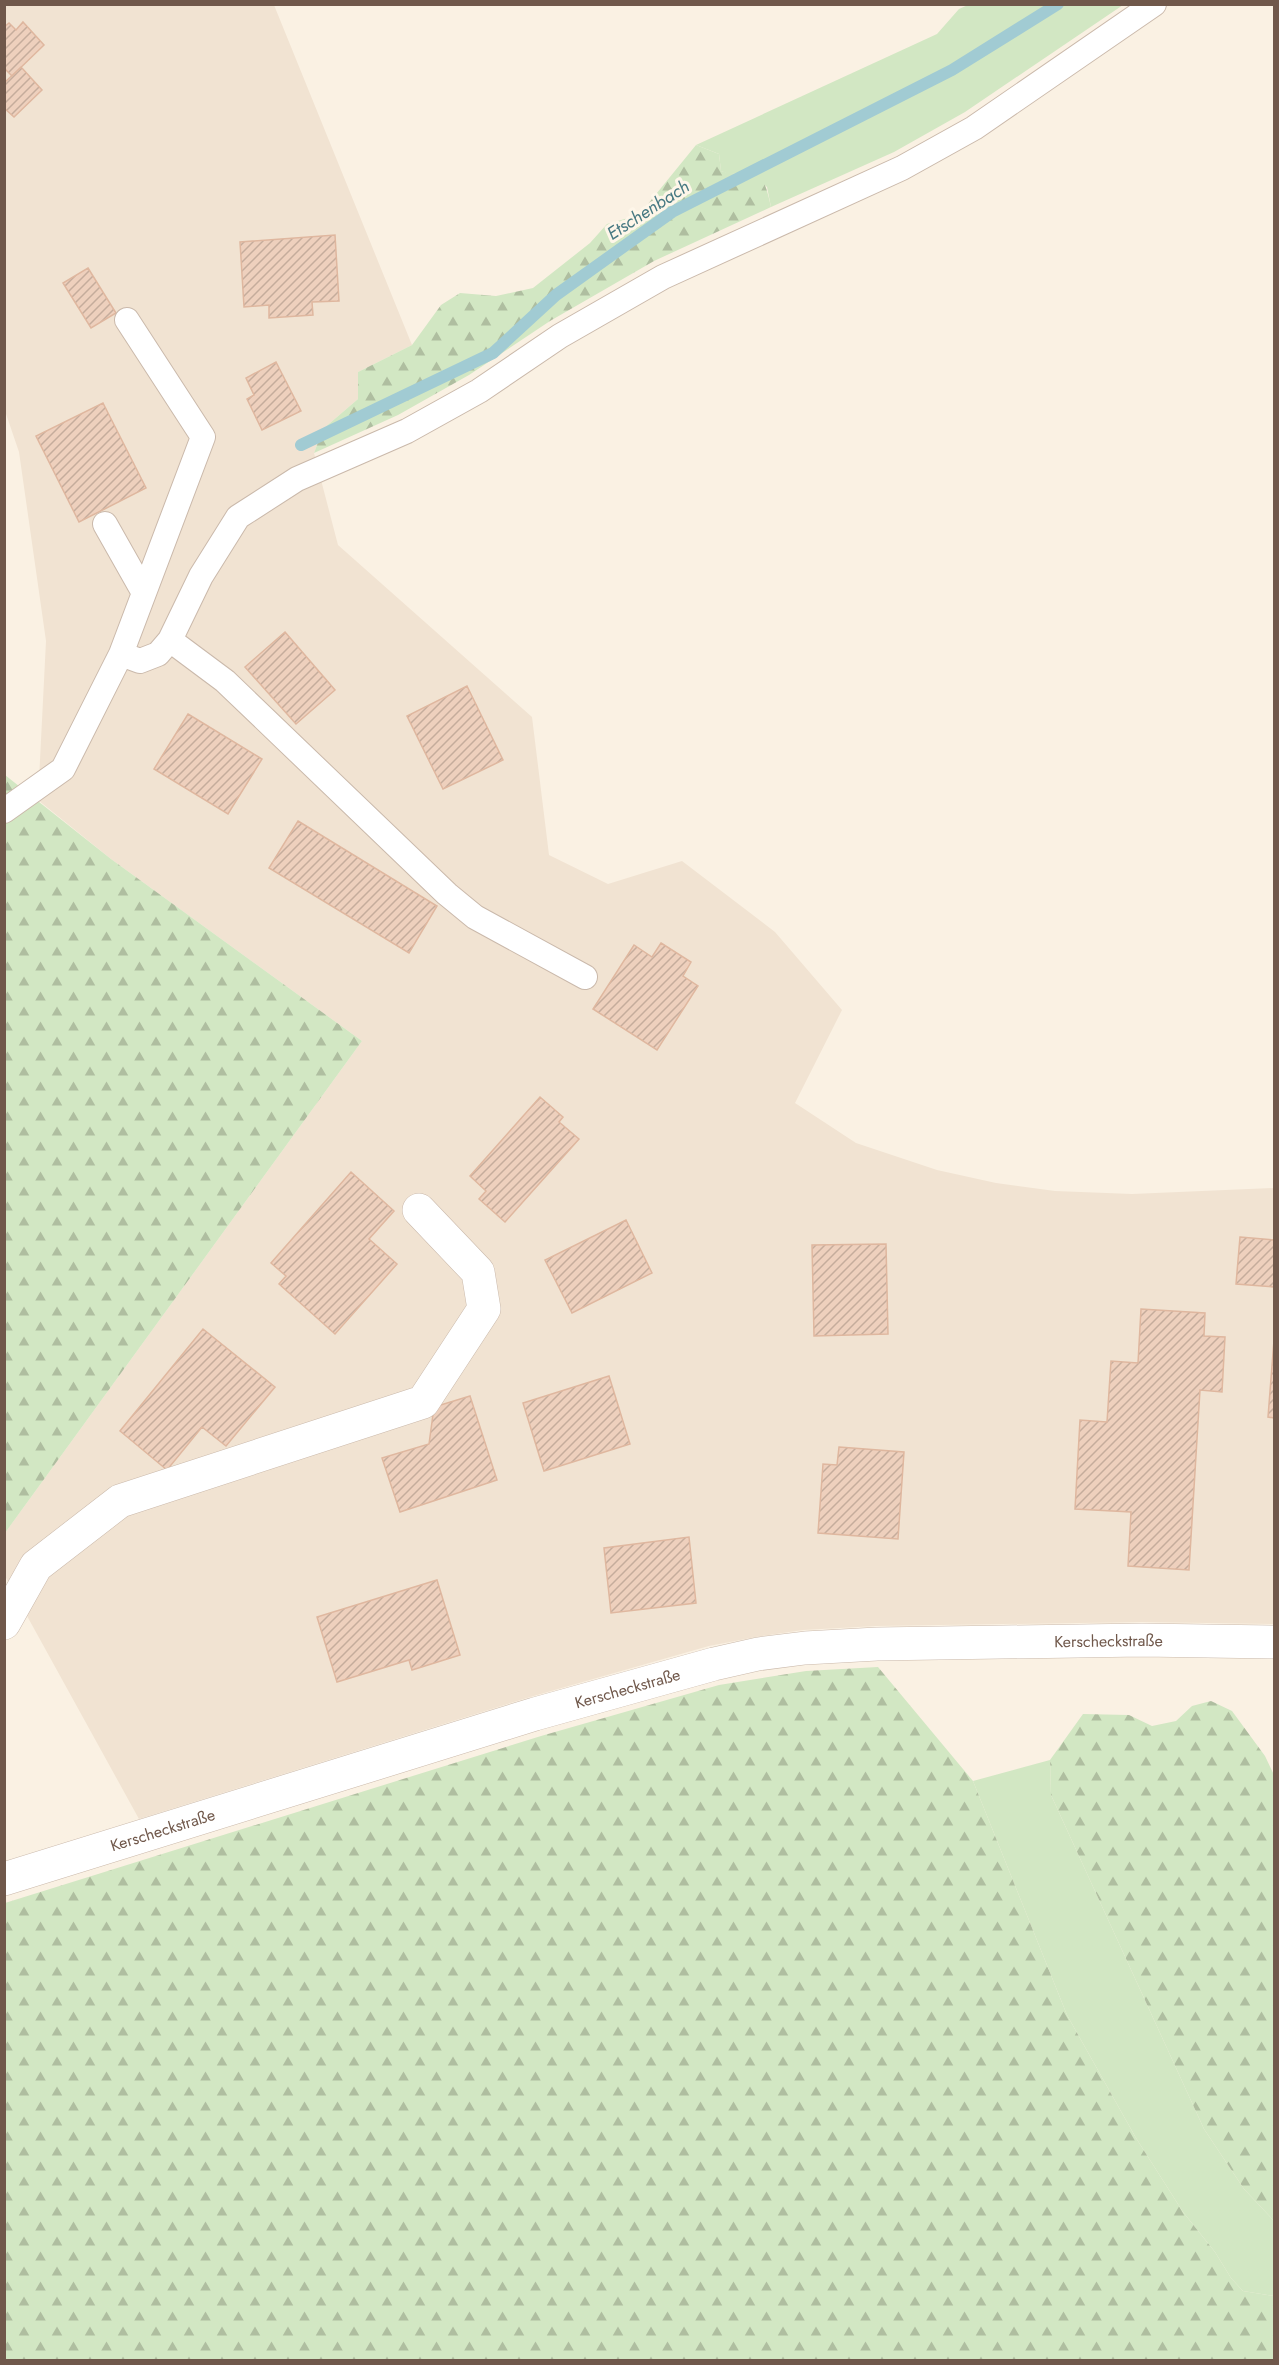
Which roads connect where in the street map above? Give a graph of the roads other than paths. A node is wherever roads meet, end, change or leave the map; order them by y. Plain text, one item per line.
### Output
1 (1154, 4) edge
2 (127, 320) dead end
3 (105, 524) dead end
4 (144, 593) junction
5 (170, 640) junction
6 (121, 654) junction
7 (4, 811) edge
8 (585, 977) dead end
9 (419, 1210) dead end
10 (4, 1623) edge
11 (1275, 1642) edge
12 (4, 1879) edge

1 - 5 lane
2 - 4 lane
3 - 4 lane
4 - 6 lane
5 - 6 lane
5 - 8 lane
6 - 7 lane
9 - 10 street
11 - 12 street, Kerscheckstraße

